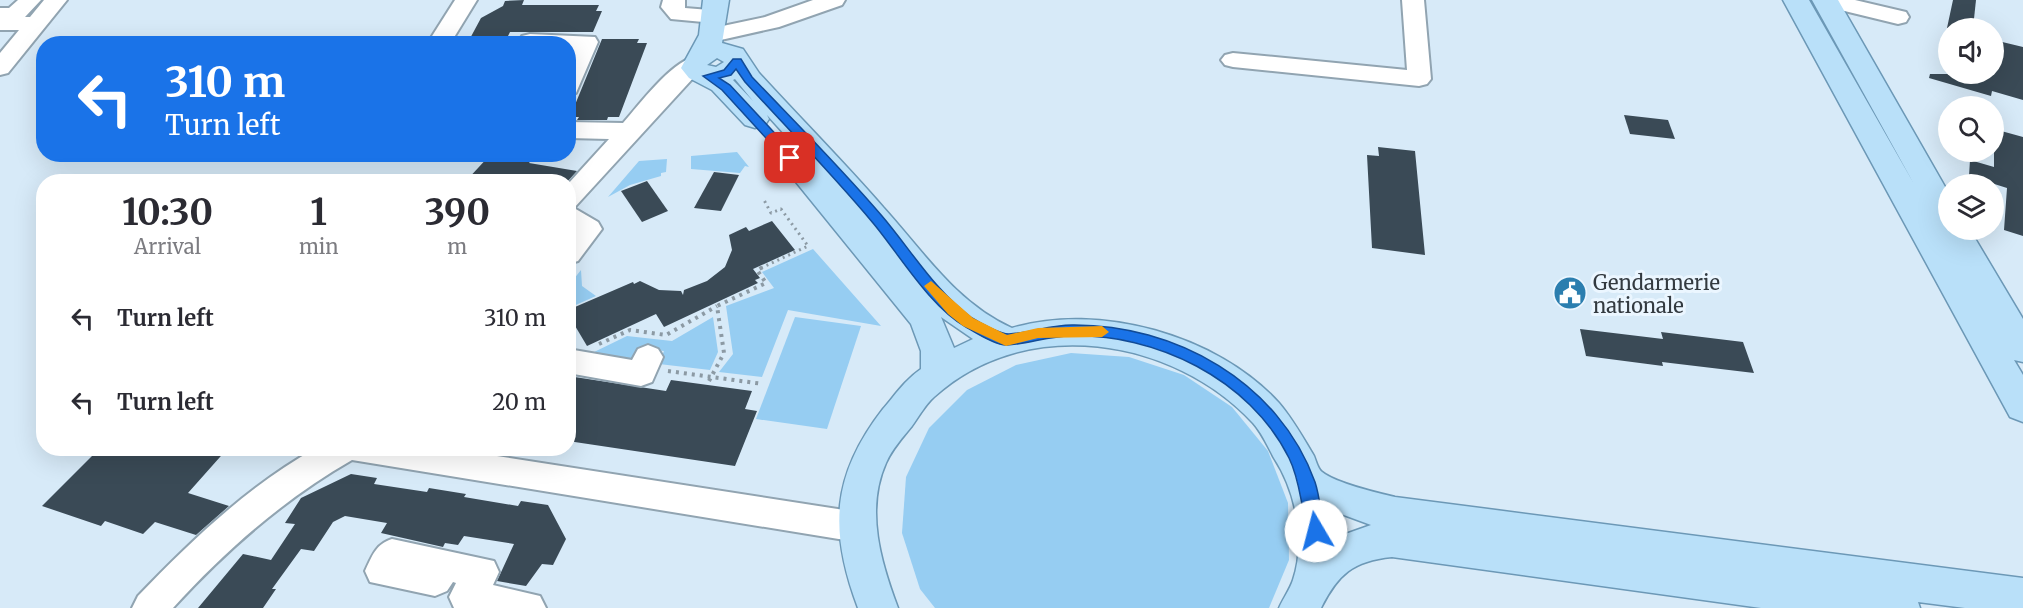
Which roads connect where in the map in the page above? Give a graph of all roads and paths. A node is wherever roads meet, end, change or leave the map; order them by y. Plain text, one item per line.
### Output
1 (56, 0) edge
2 (466, 0) edge
3 (674, 0) edge
4 (834, 0) edge
5 (1413, 0) edge
6 (1796, 0) edge
7 (1827, 0) edge
8 (0, 1) edge
9 (29, 1) edge
10 (811, 4) edge
11 (1898, 17) dead end
12 (2, 23) edge
13 (37, 24) junction
14 (443, 36) edge
15 (576, 42) edge
16 (714, 45) edge
17 (1233, 60) dead end
18 (0, 68) edge
19 (576, 69) edge
20 (576, 130) edge
21 (630, 130) junction
22 (576, 192) edge
23 (764, 200) dead end
24 (1938, 200) edge
25 (578, 223) edge
26 (1961, 240) edge
27 (576, 260) edge
28 (717, 306) junction
29 (1006, 340) junction
30 (2023, 349) edge
31 (579, 354) edge
32 (646, 362) joint
33 (938, 373) junction
34 (710, 379) junction
35 (764, 384) dead end
36 (2023, 407) edge
37 (330, 456) edge
38 (407, 456) edge
39 (1308, 483) junction
40 (856, 527) junction
41 (444, 565) dead end
42 (1306, 594) edge
43 (2023, 597) edge
44 (464, 603) edge
45 (150, 608) edge
46 (528, 608) edge
47 (878, 608) edge
48 (1900, 608) edge

1 - 13 street
2 - 14 street
3 - 16 street
4 - 10 street
5 - 17 street
6 - 36 main road
7 - 11 street
7 - 24 main road
8 - 9 street
9 - 12 street
10 - 16 street
12 - 13 street
13 - 18 street
15 - 19 street
16 - 21 street
16 - 29 main road
16 - 33 main road
20 - 21 street
21 - 22 street
23 - 28 path
25 - 27 street
26 - 30 main road
28 - 31 path
28 - 34 path
29 - 33 main road
29 - 39 main road
31 - 32 street
32 - 34 path
33 - 40 main road
34 - 35 path
37 - 45 street
38 - 40 street
39 - 42 main road
39 - 43 main road
40 - 47 main road
41 - 44 street
42 - 48 main road
44 - 46 street

